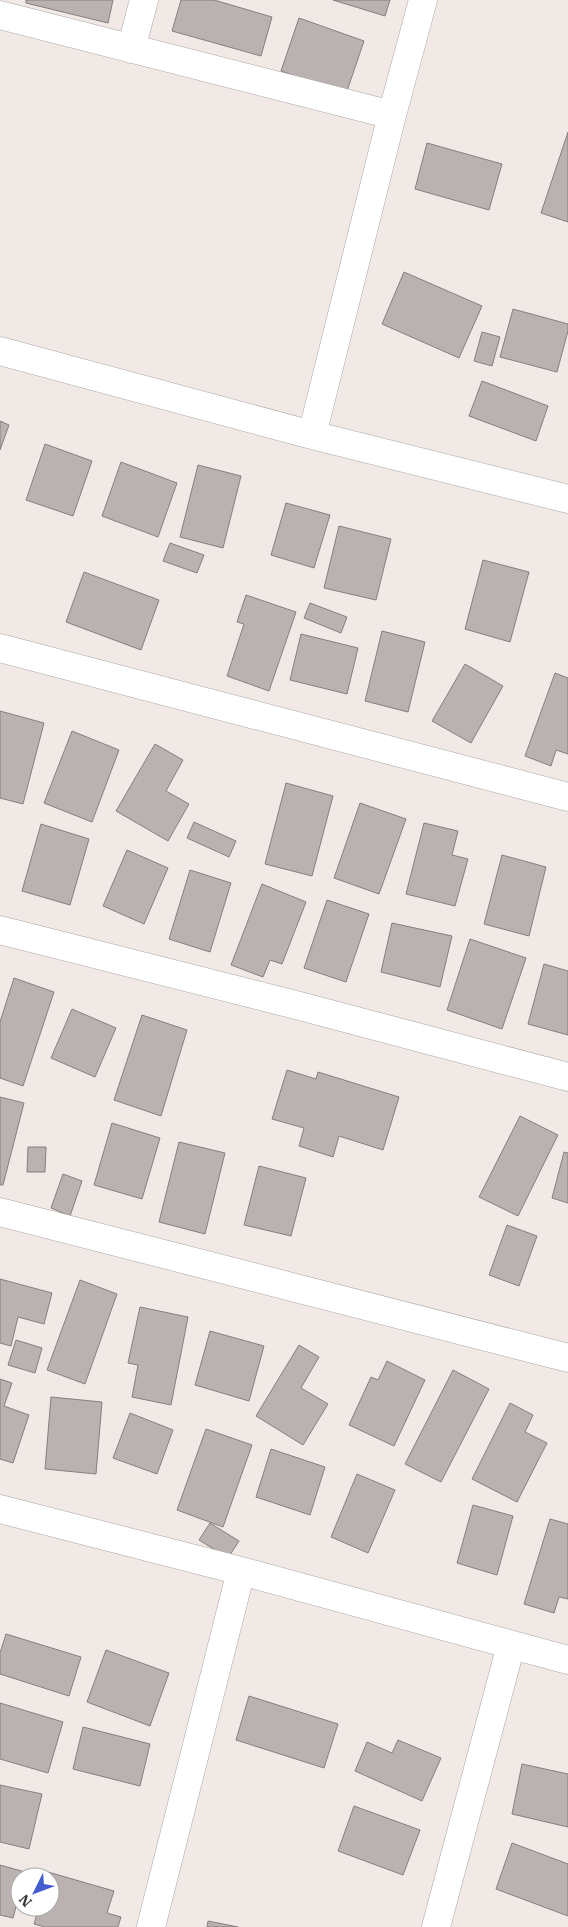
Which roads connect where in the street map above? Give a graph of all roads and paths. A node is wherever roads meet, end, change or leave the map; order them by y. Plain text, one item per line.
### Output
1 (144, 0) edge
2 (423, 0) edge
3 (0, 15) edge
4 (131, 48) junction
5 (392, 115) junction
6 (0, 351) edge
7 (312, 435) junction
8 (567, 496) edge
9 (0, 648) edge
10 (568, 797) edge
11 (0, 930) edge
12 (568, 1077) edge
13 (0, 1212) edge
14 (568, 1358) edge
15 (0, 1509) edge
16 (240, 1571) junction
17 (511, 1645) junction
18 (568, 1660) edge
19 (151, 1927) edge
20 (436, 1927) edge

1 - 4 street
2 - 5 street
3 - 4 street
4 - 5 street
5 - 7 street
6 - 7 street
7 - 8 street
9 - 10 street
11 - 12 street
13 - 14 street
15 - 16 street
16 - 17 street
16 - 19 street
17 - 18 street
17 - 20 street

